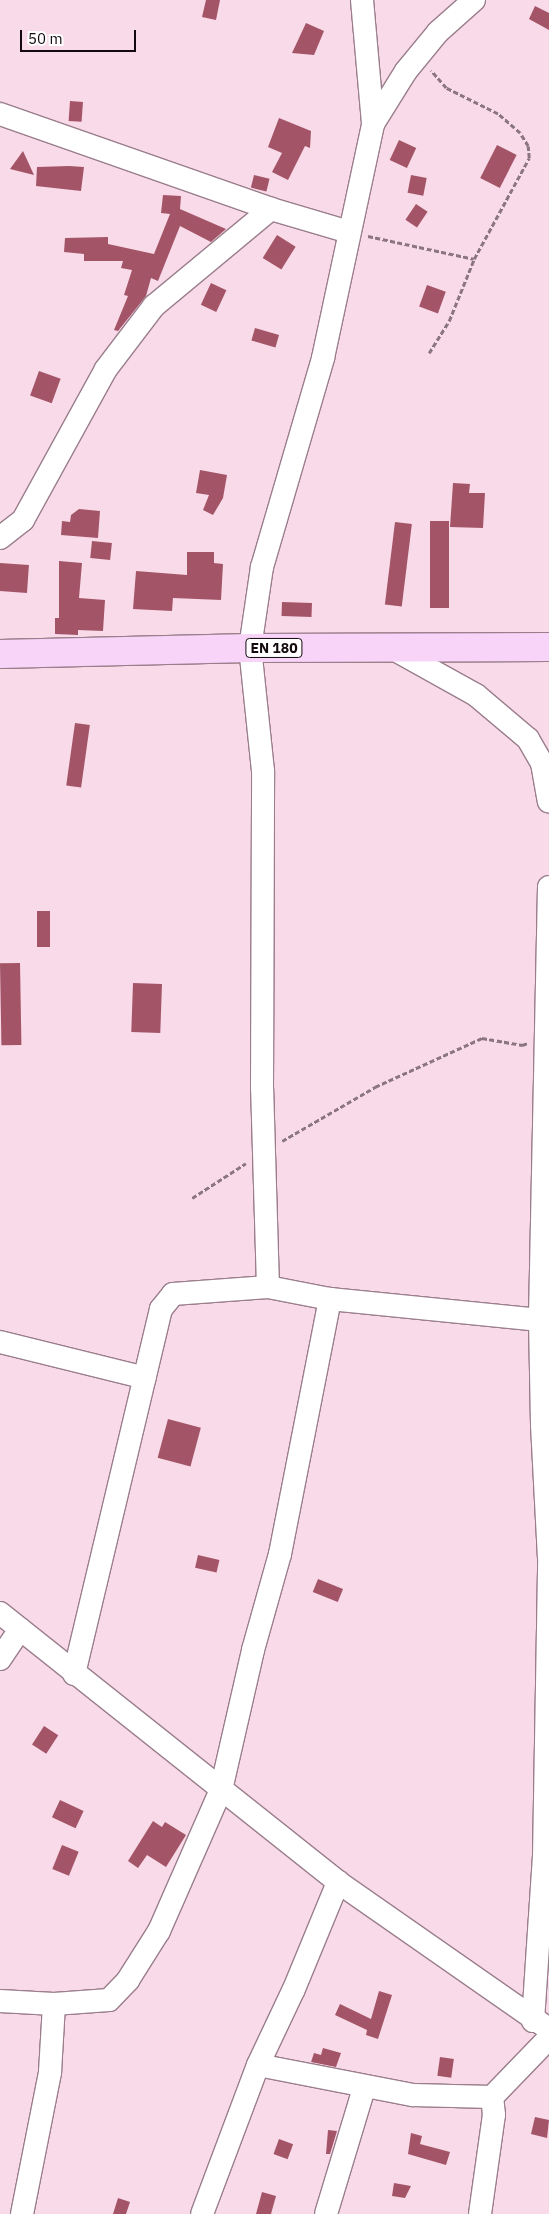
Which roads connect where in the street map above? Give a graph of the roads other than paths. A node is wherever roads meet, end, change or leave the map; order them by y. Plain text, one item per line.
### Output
1 (362, 0) edge
2 (474, 0) edge
3 (0, 114) edge
4 (373, 124) junction
5 (271, 210) junction
6 (349, 232) junction
7 (0, 538) edge
8 (549, 647) edge
9 (250, 648) junction
10 (395, 650) junction
11 (0, 654) edge
12 (549, 801) edge
13 (549, 887) edge
14 (268, 1286) junction
15 (330, 1299) junction
16 (540, 1320) junction
17 (0, 1342) edge
18 (145, 1378) junction
19 (549, 1559) edge
20 (0, 1613) edge
21 (20, 1629) junction
22 (0, 1659) edge
23 (74, 1674) junction
24 (221, 1790) junction
25 (338, 1882) junction
26 (0, 2001) edge
27 (54, 2004) junction
28 (541, 2025) edge
29 (549, 2038) edge
30 (258, 2065) junction
31 (364, 2088) junction
32 (492, 2097) junction
33 (22, 2214) edge
34 (202, 2214) edge
35 (326, 2214) edge
36 (480, 2214) edge

1 - 4 street
2 - 4 street
3 - 5 street
4 - 6 street
5 - 6 street
5 - 7 street
6 - 9 street
8 - 10 main road, EN 180
9 - 10 main road, EN 180
9 - 11 main road, EN 180
9 - 14 street
10 - 12 street
13 - 16 street
14 - 15 street
14 - 18 street
15 - 16 street
15 - 24 street
16 - 19 street
17 - 18 street
18 - 23 street
19 - 28 street
20 - 21 street
21 - 22 street
21 - 23 street
23 - 24 street
24 - 25 street
24 - 27 street
25 - 28 street
25 - 30 street
26 - 27 street
27 - 33 street
29 - 32 street
30 - 31 street
30 - 34 street
31 - 32 street
31 - 35 street
32 - 36 street

